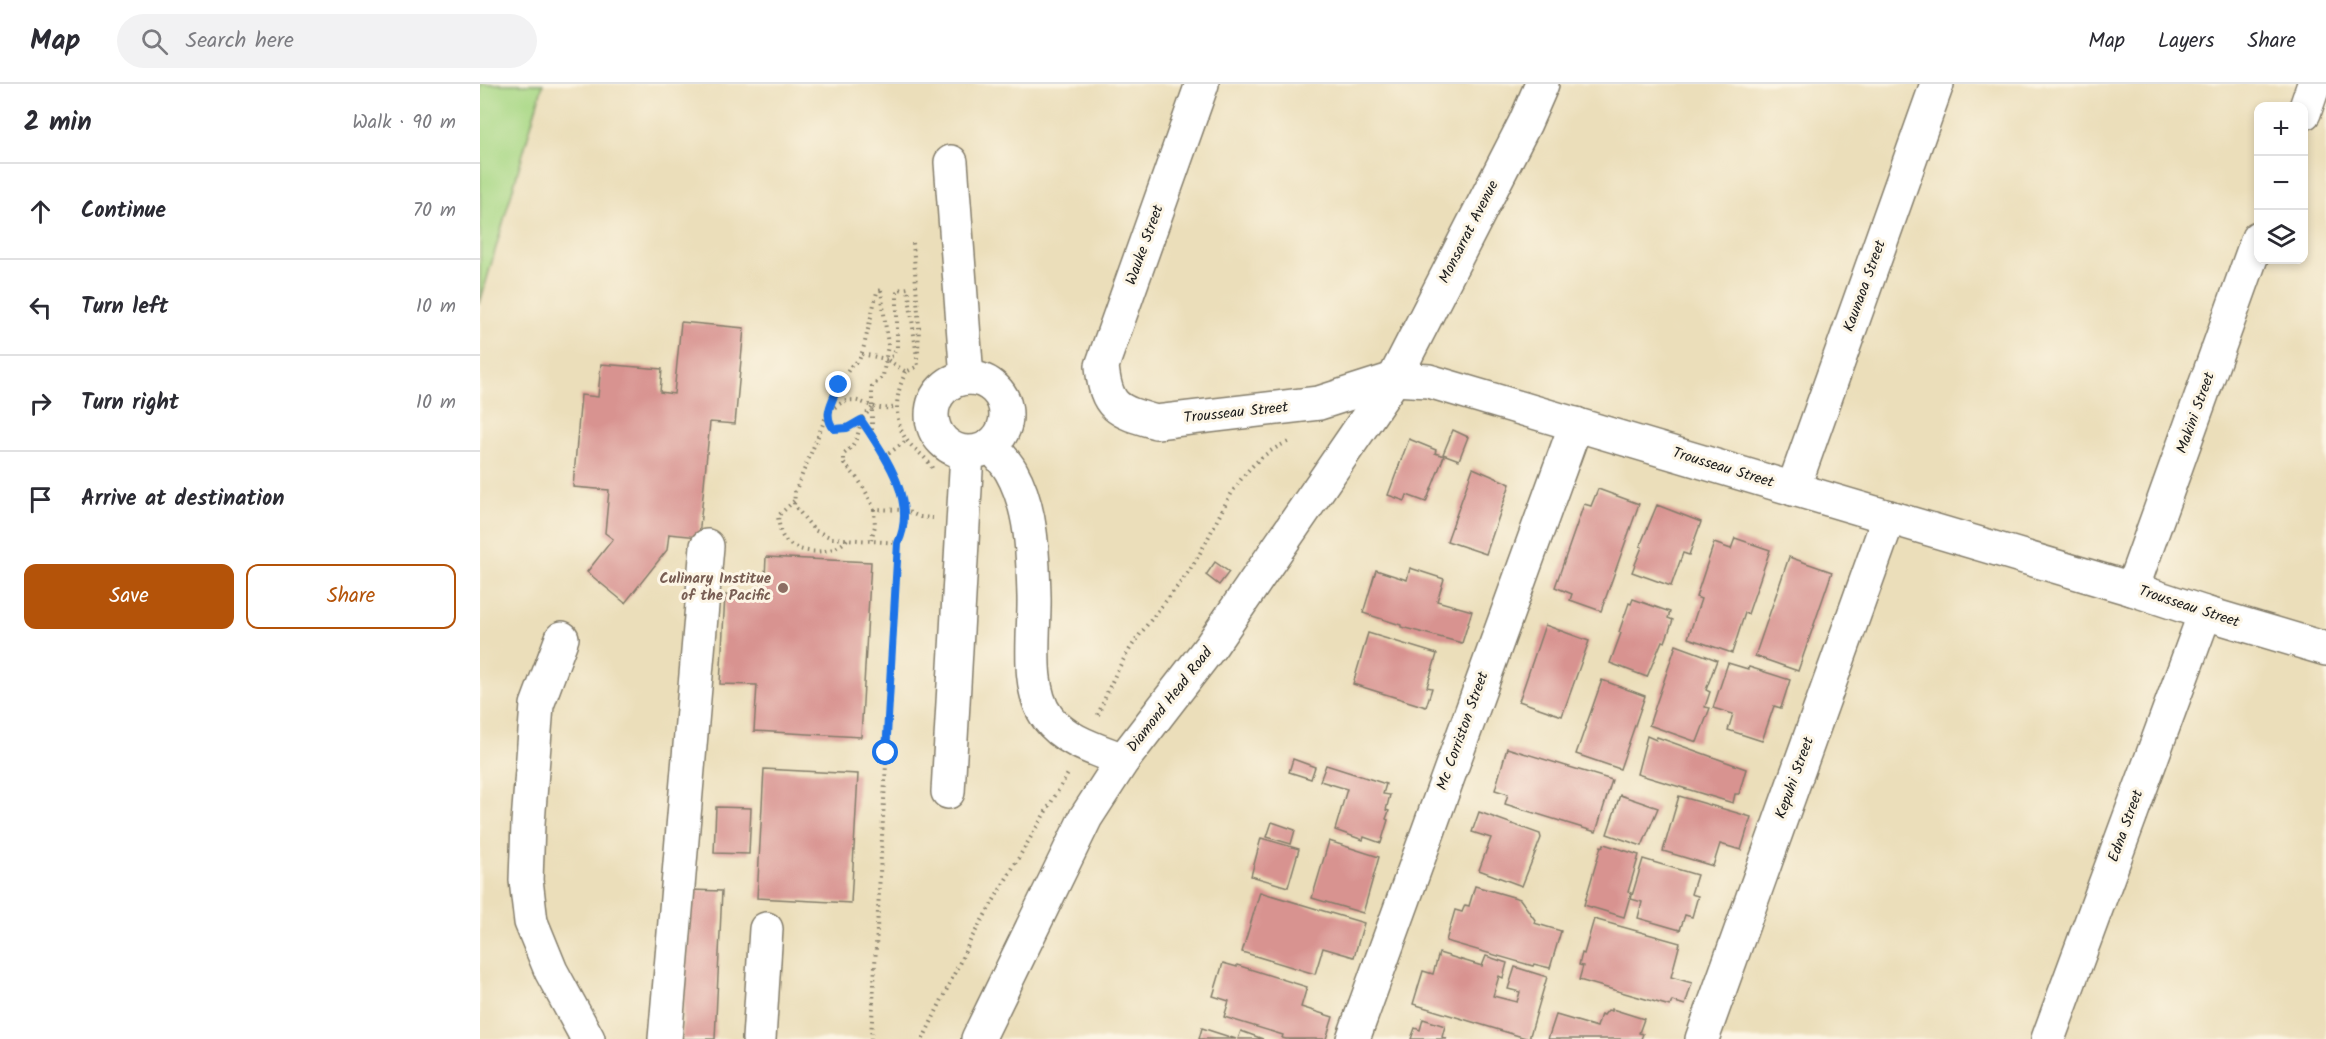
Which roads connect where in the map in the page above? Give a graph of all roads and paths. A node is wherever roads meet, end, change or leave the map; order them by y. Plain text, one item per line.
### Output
1 (1202, 84) edge
2 (1542, 84) edge
3 (1937, 84) edge
4 (2314, 84) edge
5 (2308, 102) edge
6 (951, 162) dead end
7 (912, 243) dead end
8 (2254, 252) edge
9 (862, 354) junction
10 (886, 359) junction
11 (918, 366) junction
12 (906, 372) junction
13 (967, 378) junction
14 (1394, 379) junction
15 (1114, 406) joint
16 (896, 407) junction
17 (873, 408) junction
18 (827, 414) junction
19 (861, 420) junction
20 (1576, 424) junction
21 (872, 438) junction
22 (907, 440) junction
23 (979, 450) junction
24 (884, 456) junction
25 (936, 474) dead end
26 (1793, 489) junction
27 (794, 500) junction
28 (874, 508) junction
29 (904, 510) junction
30 (1889, 517) junction
31 (938, 519) dead end
32 (847, 539) junction
33 (871, 540) junction
34 (898, 543) junction
35 (708, 546) dead end
36 (2132, 589) junction
37 (2205, 613) junction
38 (562, 638) dead end
39 (2326, 649) edge
40 (1123, 760) junction
41 (948, 792) dead end
42 (766, 929) dead end
43 (588, 1039) edge
44 (665, 1039) edge
45 (759, 1039) edge
46 (871, 1039) edge
47 (978, 1039) edge
48 (1353, 1039) edge
49 (1702, 1039) edge
50 (2048, 1039) edge

1 - 15 street, Wauke Street
2 - 14 street, Monsarrat Avenue
3 - 26 street, Kaunaoa Street
4 - 5 street
6 - 13 street
7 - 11 path
8 - 36 street, Makini Street
9 - 10 path
9 - 10 path
9 - 18 path
10 - 11 path
10 - 12 path
10 - 17 path
11 - 12 path
12 - 16 path
13 - 23 street
13 - 23 street
14 - 15 street, Trousseau Street
14 - 20 street, Trousseau Street
14 - 40 street, Diamond Head Road
16 - 17 path
16 - 22 path
17 - 18 path
17 - 19 path
17 - 21 path
18 - 19 path
18 - 27 path
19 - 21 path
19 - 28 path
20 - 26 street, Trousseau Street
20 - 48 street, Mc Corriston Street
21 - 24 path
22 - 24 path
22 - 25 path
23 - 40 street
23 - 41 street
24 - 29 path
26 - 30 street, Trousseau Street
27 - 32 path
27 - 32 path
28 - 29 path
28 - 33 path
29 - 31 path
29 - 34 path
30 - 36 street, Trousseau Street
30 - 49 street, Kepuhi Street
32 - 33 path
33 - 34 path
34 - 46 path
35 - 44 street
36 - 37 street, Trousseau Street
37 - 39 street, Trousseau Street
37 - 50 street, Edna Street
38 - 43 street
40 - 47 street, Diamond Head Road
42 - 45 street

